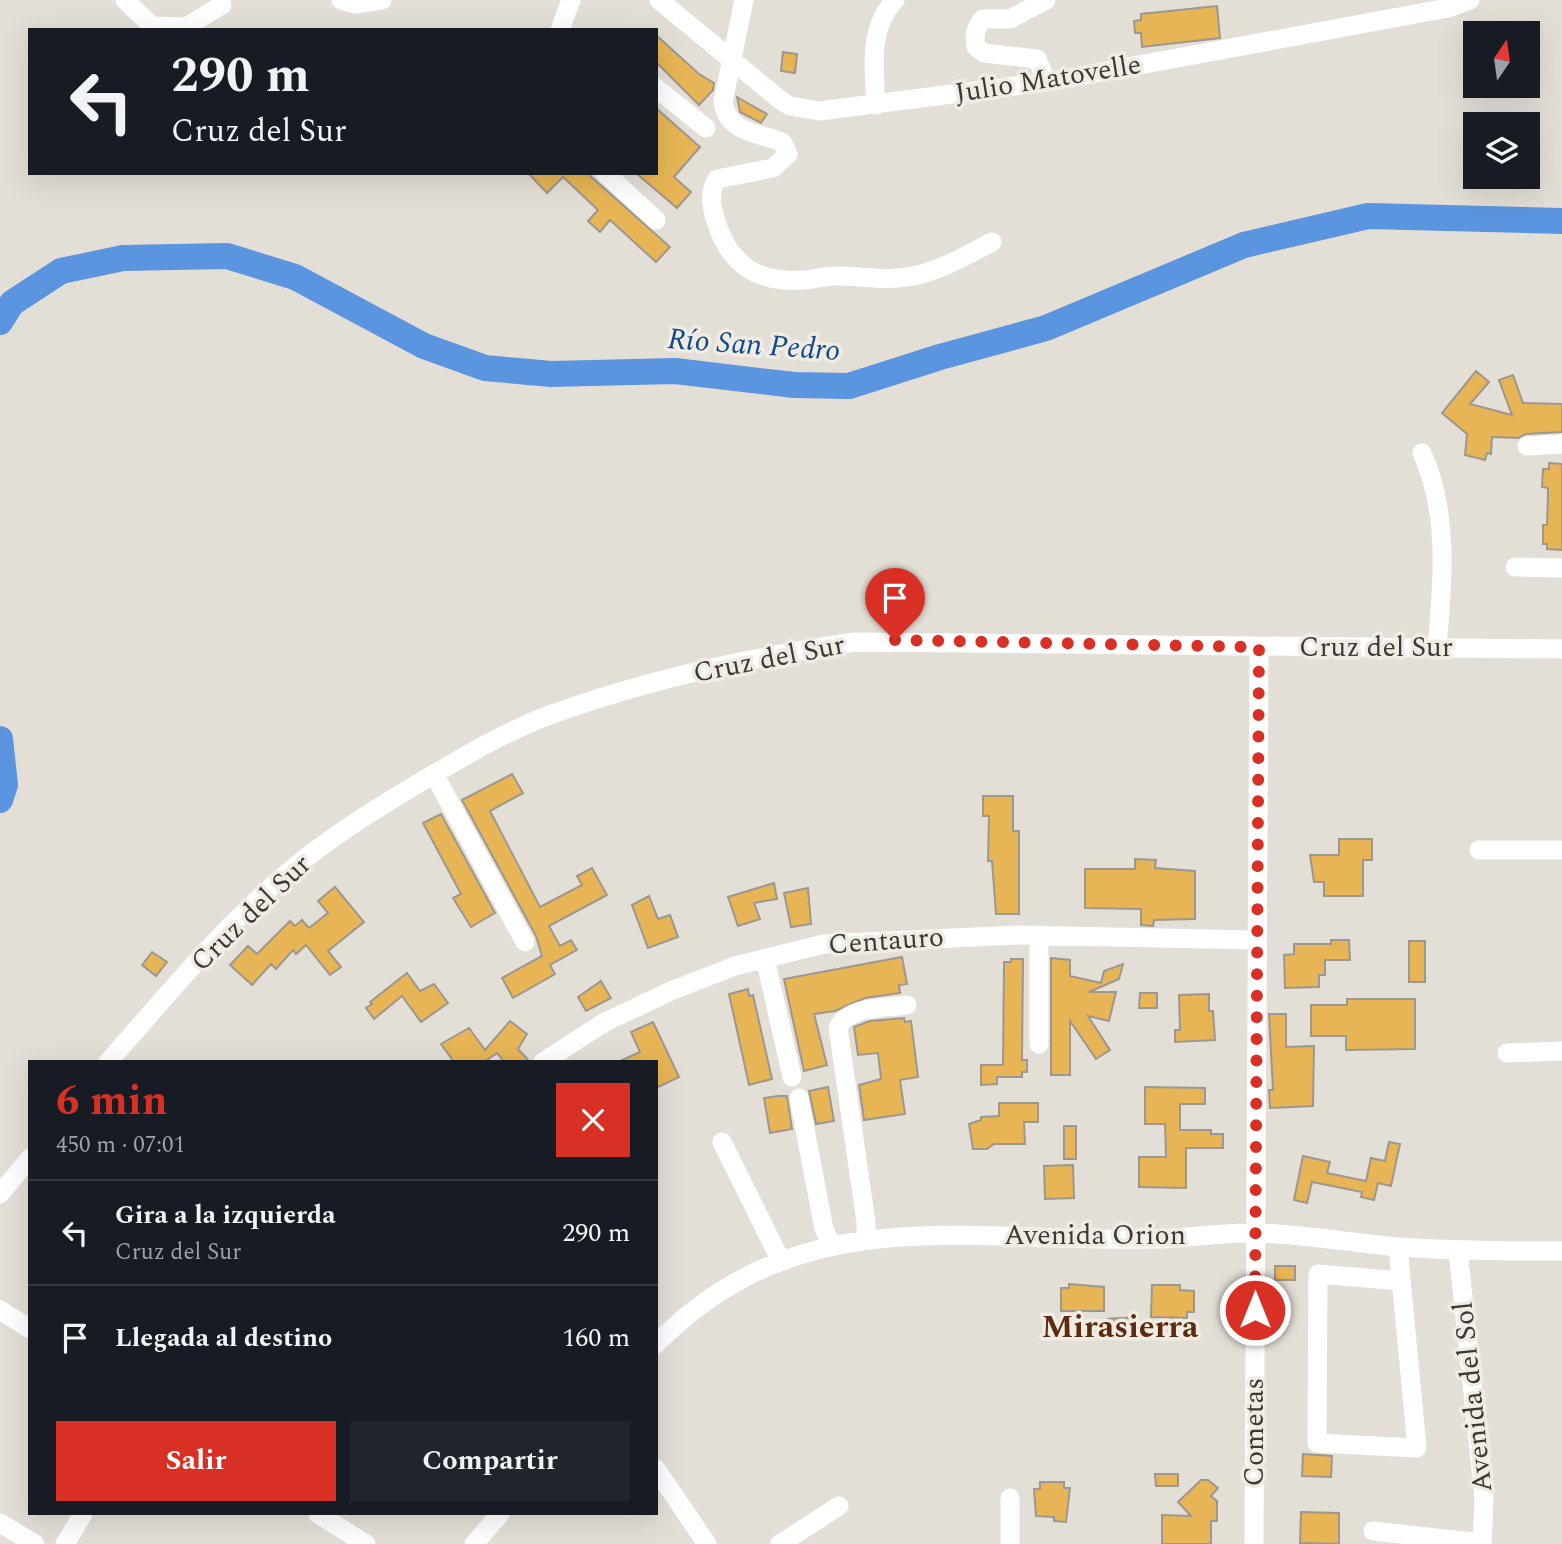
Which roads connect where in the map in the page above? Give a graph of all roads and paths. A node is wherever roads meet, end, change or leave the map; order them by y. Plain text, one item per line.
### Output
1 (341, 0) edge
2 (382, 0) edge
3 (571, 0) edge
4 (659, 0) edge
5 (744, 0) edge
6 (895, 0) edge
7 (1046, 0) edge
8 (1470, 0) edge
9 (135, 3) edge
10 (222, 5) dead end
11 (562, 28) edge
12 (731, 62) junction
13 (1047, 82) junction
14 (658, 91) edge
15 (876, 105) junction
16 (706, 128) dead end
17 (608, 175) edge
18 (656, 220) dead end
19 (992, 242) dead end
20 (1562, 444) edge
21 (1527, 446) dead end
22 (1422, 453) dead end
23 (1515, 567) dead end
24 (1562, 568) edge
25 (1437, 646) junction
26 (1259, 647) junction
27 (1562, 649) edge
28 (434, 774) junction
29 (1479, 850) dead end
30 (1562, 850) edge
31 (1039, 935) junction
32 (1255, 940) junction
33 (524, 942) dead end
34 (765, 958) junction
35 (906, 1005) dead end
36 (1039, 1044) dead end
37 (1562, 1051) edge
38 (1507, 1053) dead end
39 (110, 1060) edge
40 (546, 1060) edge
41 (792, 1077) dead end
42 (799, 1098) dead end
43 (722, 1142) dead end
44 (28, 1160) edge
45 (0, 1194) edge
46 (1255, 1233) junction
47 (866, 1238) junction
48 (832, 1245) junction
49 (1398, 1247) junction
50 (1458, 1250) junction
51 (1562, 1251) edge
52 (784, 1261) junction
53 (1401, 1281) junction
54 (0, 1310) edge
55 (28, 1328) edge
56 (658, 1342) edge
57 (658, 1472) edge
58 (1010, 1498) dead end
59 (839, 1506) dead end
60 (82, 1515) edge
61 (320, 1515) edge
62 (499, 1515) edge
63 (0, 1522) edge
64 (1373, 1531) dead end
65 (35, 1544) edge
66 (65, 1544) edge
67 (366, 1544) edge
68 (474, 1544) edge
69 (707, 1544) edge
70 (780, 1544) edge
71 (1010, 1544) edge
72 (1254, 1544) edge
73 (1482, 1544) edge

1 - 2 street
3 - 11 street
4 - 12 street, Julio Matovelle
5 - 12 street
6 - 15 street
7 - 13 street
8 - 13 street, Julio Matovelle
9 - 10 street
12 - 15 street, Julio Matovelle
12 - 19 street
13 - 15 street, Julio Matovelle
14 - 16 street
17 - 18 street
20 - 21 street
22 - 25 street
23 - 24 street
25 - 26 street, Cruz del Sur
25 - 27 street, Cruz del Sur
26 - 28 street, Cruz del Sur
26 - 32 street, Cometas
28 - 33 street
28 - 39 street, Cruz del Sur
29 - 30 street
31 - 32 street, Centauro
31 - 34 street, Centauro
31 - 36 street
32 - 46 street, Cometas
34 - 40 street, Centauro
34 - 41 street
35 - 47 street
37 - 38 street
42 - 48 street
43 - 52 street
44 - 45 street
46 - 47 street, Avenida Orion
46 - 49 street, Avenida Orion
46 - 72 street, Cometas
47 - 48 street, Avenida Orion
48 - 52 street, Avenida Orion
49 - 50 street, Avenida Orion
49 - 53 street
50 - 51 street, Avenida Orion
50 - 73 street, Avenida del Sol
52 - 56 street, Avenida Orion
53 - 53 street
54 - 55 street
57 - 69 street
58 - 71 street
59 - 70 street
60 - 66 street
61 - 67 street
62 - 68 street
63 - 65 street
64 - 73 street

